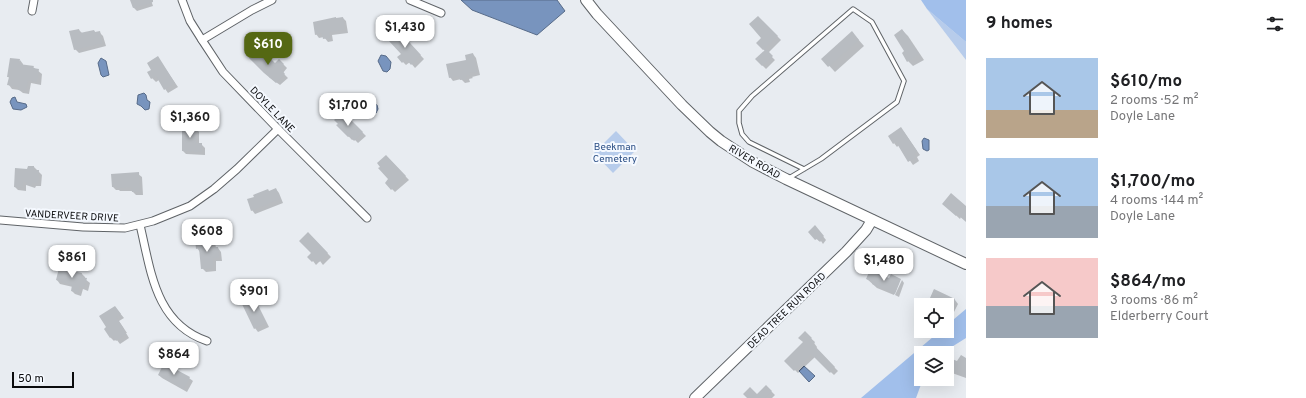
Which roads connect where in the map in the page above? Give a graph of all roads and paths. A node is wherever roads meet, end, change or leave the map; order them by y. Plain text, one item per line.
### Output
1 (34, 0) edge
2 (182, 0) edge
3 (272, 0) edge
4 (410, 0) edge
5 (586, 0) edge
6 (32, 11) dead end
7 (441, 13) dead end
8 (202, 40) junction
9 (278, 129) junction
10 (804, 169) junction
11 (786, 179) junction
12 (367, 218) dead end
13 (0, 220) edge
14 (872, 220) junction
15 (140, 225) junction
16 (966, 264) edge
17 (207, 341) dead end
18 (696, 398) edge

1 - 6 street
2 - 8 street, DOYLE LANE
3 - 8 street
4 - 7 street
5 - 11 main road, RIVER ROAD
8 - 9 street, DOYLE LANE
9 - 12 street, DOYLE LANE
9 - 15 street, VANDERVEER DRIVE
10 - 10 lane
10 - 11 lane
11 - 14 main road, RIVER ROAD
13 - 15 street, VANDERVEER DRIVE
14 - 16 main road, RIVER ROAD
14 - 18 main road, DEAD TREE RUN ROAD
15 - 17 street

